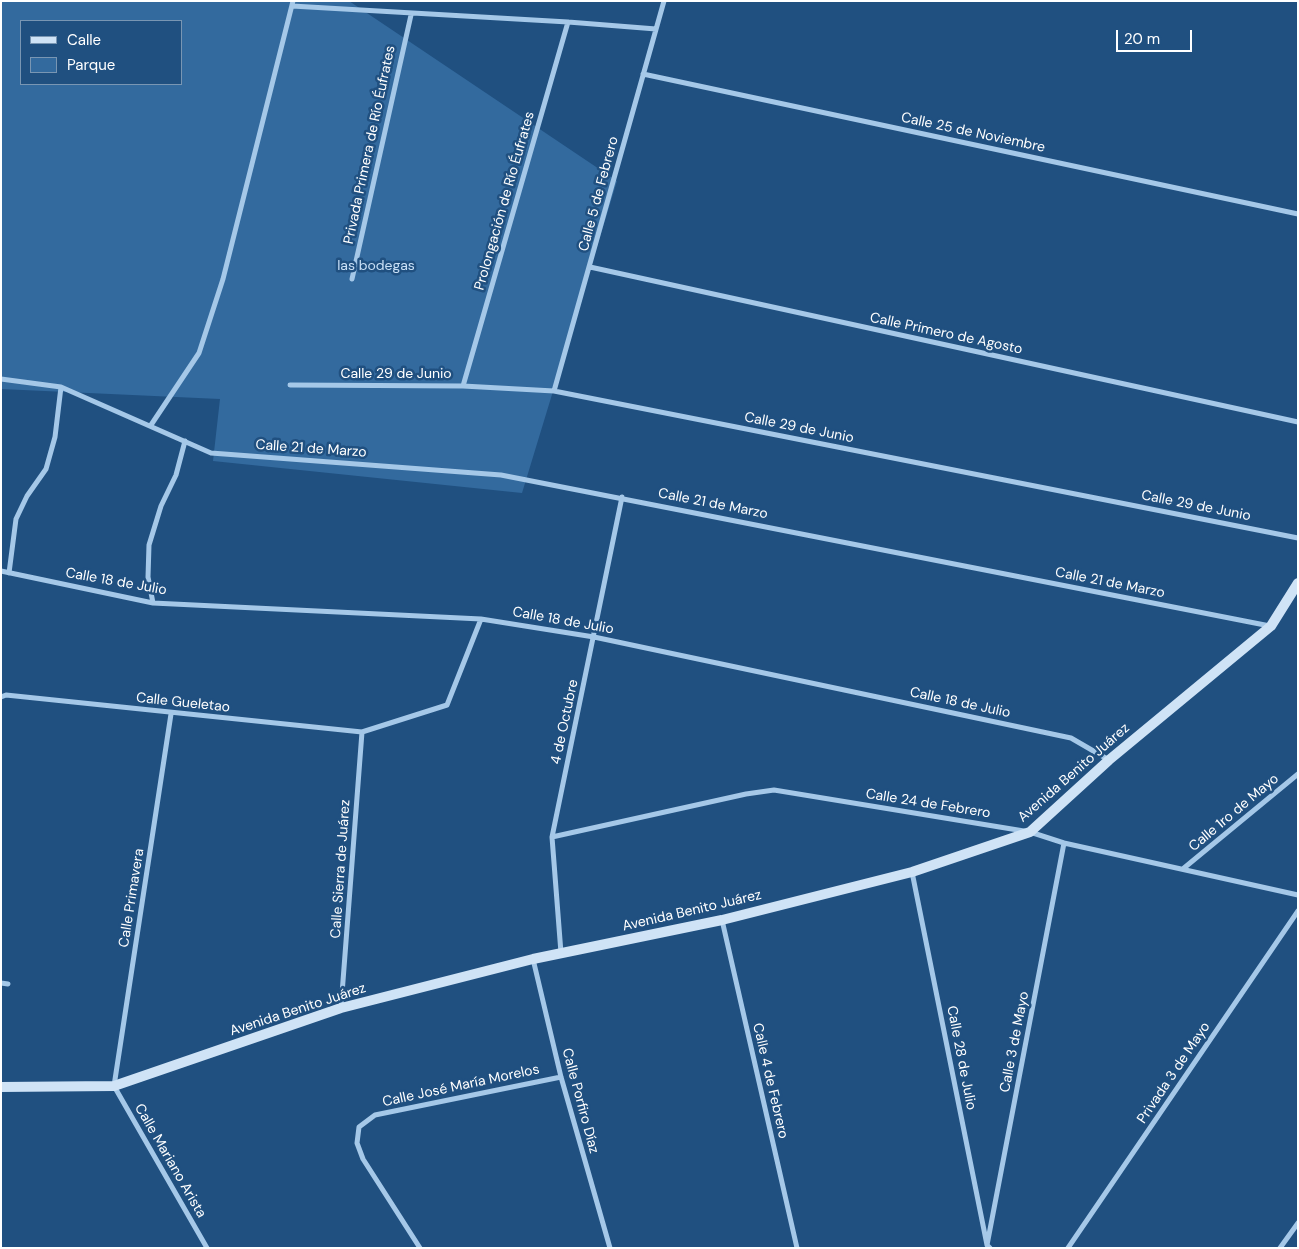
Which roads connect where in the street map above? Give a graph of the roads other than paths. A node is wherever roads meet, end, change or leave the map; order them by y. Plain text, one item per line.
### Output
1 (664, 1) edge
2 (292, 4) edge
3 (410, 15) junction
4 (568, 22) junction
5 (656, 29) junction
6 (642, 74) junction
7 (1298, 214) edge
8 (590, 268) junction
9 (352, 279) dead end
10 (1, 379) edge
11 (290, 385) dead end
12 (463, 386) junction
13 (60, 387) junction
14 (554, 391) junction
15 (1298, 422) edge
16 (151, 425) junction
17 (185, 441) junction
18 (622, 497) junction
19 (1298, 538) edge
20 (1, 571) edge
21 (9, 573) junction
22 (1298, 583) edge
23 (153, 603) junction
24 (481, 619) junction
25 (1271, 626) junction
26 (594, 637) junction
27 (1, 697) edge
28 (171, 714) junction
29 (362, 732) junction
30 (1109, 760) junction
31 (1298, 774) edge
32 (1030, 832) junction
33 (552, 837) junction
34 (1064, 843) junction
35 (1184, 868) junction
36 (912, 872) junction
37 (1298, 895) edge
38 (1298, 911) edge
39 (722, 920) junction
40 (561, 954) junction
41 (533, 959) junction
42 (1, 983) edge
43 (8, 984) dead end
44 (341, 1008) junction
45 (561, 1077) junction
46 (114, 1086) junction
47 (1, 1087) edge
48 (1298, 1223) edge
49 (989, 1246) edge
50 (207, 1248) edge
51 (420, 1248) edge
52 (610, 1248) edge
53 (797, 1248) edge
54 (1068, 1248) edge
55 (1280, 1248) edge

1 - 5 street, Calle 5 de Febrero
2 - 3 street
2 - 16 street
3 - 4 street
3 - 9 street, Privada Primera de Río Éufrates
4 - 5 street
4 - 12 street, Prolongación de Río Éufrates
5 - 6 street, Calle 5 de Febrero
6 - 7 street, Calle 25 de Noviembre
6 - 8 street, Calle 5 de Febrero
8 - 14 street, Calle 5 de Febrero
8 - 15 street, Calle Primero de Agosto
10 - 13 street, Calle 21 de Marzo
11 - 12 street, Calle 29 de Junio
12 - 14 street, Calle 29 de Junio
13 - 16 street, Calle 21 de Marzo
13 - 21 street
14 - 19 street, Calle 29 de Junio
16 - 17 street, Calle 21 de Marzo
17 - 18 street, Calle 21 de Marzo
17 - 23 street
18 - 25 street, Calle 21 de Marzo
18 - 26 street, 4 de Octubre
20 - 21 street, Calle 18 de Julio
21 - 23 street, Calle 18 de Julio
22 - 25 street, Avenida Benito Juárez
23 - 24 street, Calle 18 de Julio
24 - 26 street, Calle 18 de Julio
24 - 29 street
25 - 30 street, Avenida Benito Juárez
26 - 30 street, Calle 18 de Julio
26 - 33 street, 4 de Octubre
27 - 28 street, Calle Gueletao
28 - 29 street, Calle Gueletao
28 - 46 street, Calle Primavera
29 - 44 street, Calle Sierra de Juárez
30 - 32 street, Avenida Benito Juárez
31 - 35 street, Calle 1ro de Mayo
32 - 33 street, Calle 24 de Febrero
32 - 34 street, Calle 24 de Febrero
32 - 36 street, Avenida Benito Juárez
33 - 40 street, 4 de Octubre
34 - 35 street, Calle 24 de Febrero
34 - 49 street, Calle 3 de Mayo
35 - 37 street, Calle 24 de Febrero
36 - 39 street, Avenida Benito Juárez
36 - 49 street, Calle 28 de Julio
38 - 54 street, Privada 3 de Mayo
39 - 40 street, Avenida Benito Juárez
39 - 53 street, Calle 4 de Febrero
40 - 41 street, Avenida Benito Juárez
41 - 44 street, Avenida Benito Juárez
41 - 45 street, Calle Porfiro Díaz
42 - 43 street
44 - 46 street, Avenida Benito Juárez
45 - 51 street, Calle José María Morelos
45 - 52 street, Calle Porfiro Díaz
46 - 47 street, Avenida Benito Juárez
46 - 50 street, Calle Mariano Arista
48 - 55 street

